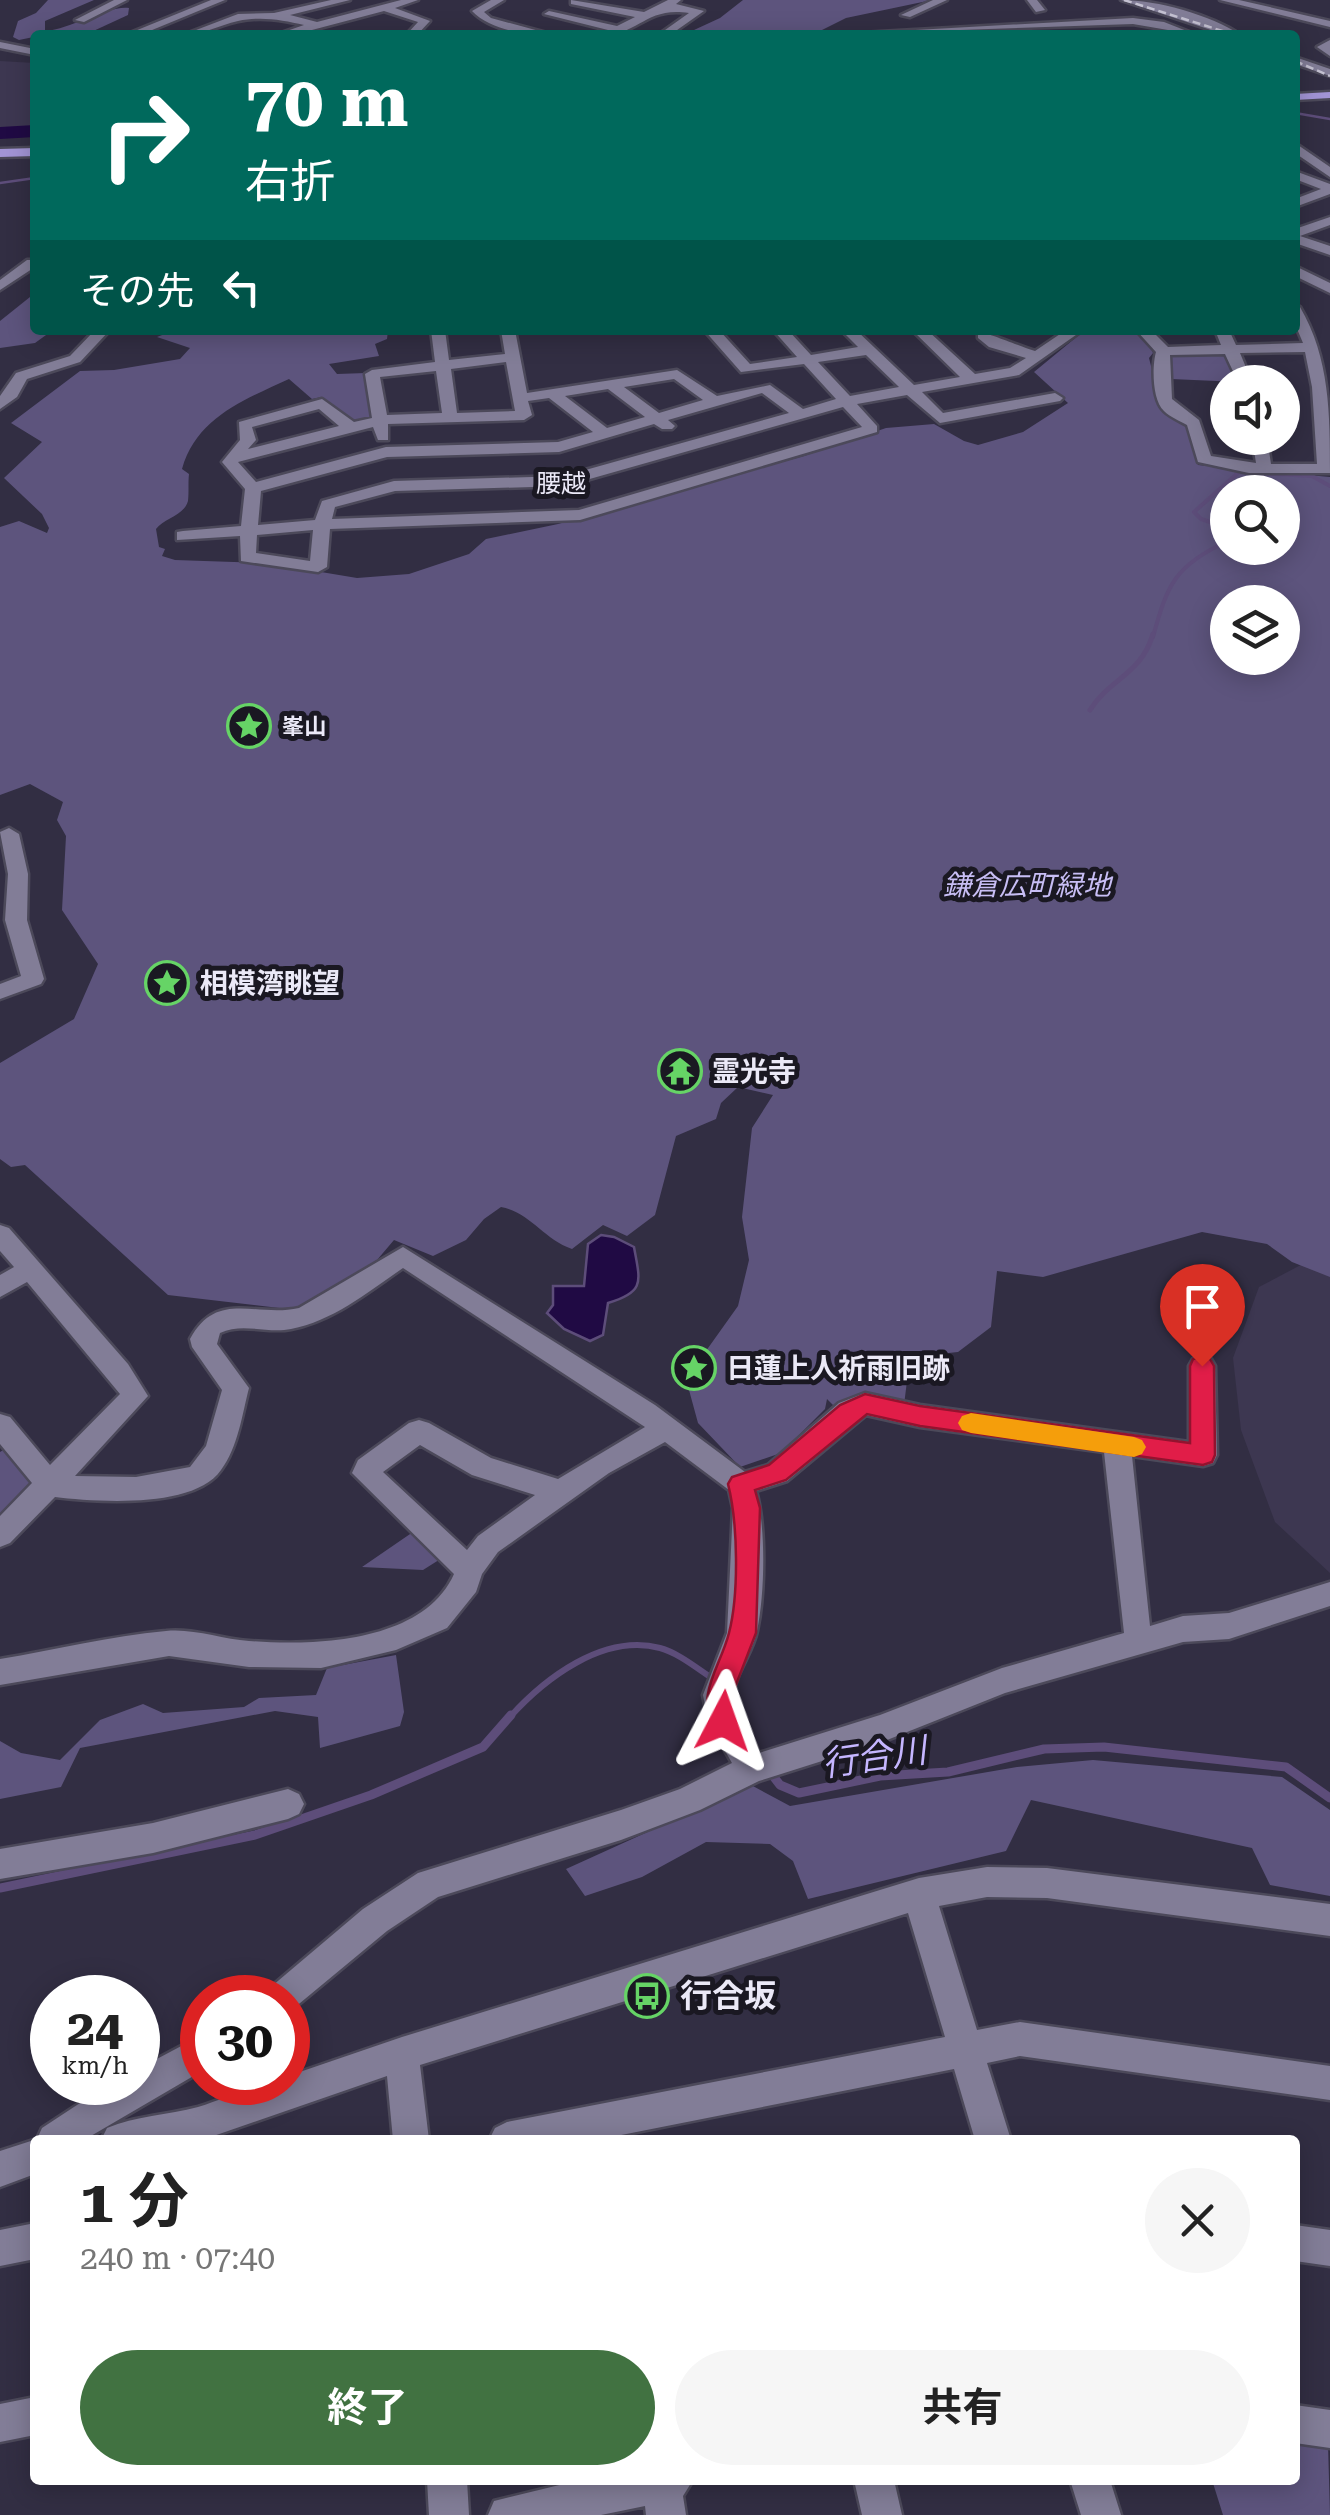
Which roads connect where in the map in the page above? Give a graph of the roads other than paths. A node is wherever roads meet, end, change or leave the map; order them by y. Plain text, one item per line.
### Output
1 (122, 0) edge
2 (220, 0) edge
3 (346, 0) edge
4 (413, 0) edge
5 (498, 0) edge
6 (942, 0) edge
7 (1225, 0) edge
8 (1273, 0) edge
9 (577, 1) edge
10 (667, 2) edge
11 (1121, 4) edge
12 (1036, 5) edge
13 (384, 8) junction
14 (1258, 8) junction
15 (1057, 9) dead end
16 (1330, 9) edge
17 (278, 14) junction
18 (549, 14) junction
19 (946, 14) dead end
20 (642, 15) junction
21 (906, 15) junction
22 (890, 17) dead end
23 (875, 19) dead end
24 (1309, 19) junction
25 (80, 20) dead end
26 (487, 20) junction
27 (1144, 22) junction
28 (1330, 24) edge
29 (311, 26) junction
30 (1031, 26) junction
31 (519, 27) junction
32 (476, 28) dead end
33 (143, 30) edge
34 (201, 30) edge
35 (299, 30) edge
36 (319, 30) edge
37 (416, 30) edge
38 (530, 30) edge
39 (605, 30) edge
40 (616, 30) edge
41 (670, 30) edge
42 (847, 30) edge
43 (993, 30) edge
44 (1174, 30) edge
45 (1217, 30) edge
46 (1330, 43) edge
47 (0, 45) edge
48 (30, 51) edge
49 (1330, 53) edge
50 (1300, 62) edge
51 (1330, 73) edge
52 (1330, 95) edge
53 (1300, 97) edge
54 (1300, 151) edge
55 (30, 152) edge
56 (0, 153) edge
57 (1330, 173) edge
58 (1300, 177) edge
59 (1330, 189) edge
60 (1300, 200) edge
61 (1329, 221) edge
62 (1300, 234) edge
63 (1300, 238) edge
64 (1330, 251) edge
65 (30, 264) edge
66 (1300, 273) edge
67 (0, 286) edge
68 (1330, 289) edge
69 (1300, 321) edge
70 (98, 335) edge
71 (439, 335) edge
72 (509, 335) edge
73 (715, 335) edge
74 (785, 335) edge
75 (853, 335) edge
76 (924, 335) edge
77 (978, 335) edge
78 (1069, 335) edge
79 (1147, 335) edge
80 (1224, 335) edge
81 (950, 340) dead end
82 (933, 343) junction
83 (1312, 347) junction
84 (1230, 349) junction
85 (868, 350) junction
86 (1164, 351) junction
87 (1036, 356) junction
88 (514, 357) junction
89 (808, 360) junction
90 (1237, 365) edge
91 (446, 366) junction
92 (970, 378) junction
93 (611, 384) junction
94 (910, 390) junction
95 (553, 394) junction
96 (1055, 398) dead end
97 (846, 400) junction
98 (716, 401) junction
99 (0, 404) edge
100 (522, 407) junction
101 (798, 413) junction
102 (450, 417) junction
103 (657, 419) junction
104 (380, 420) junction
105 (350, 427) junction
106 (604, 434) junction
107 (691, 444) junction
108 (529, 447) junction
109 (386, 452) junction
110 (1262, 455) edge
111 (234, 458) junction
112 (1264, 468) junction
113 (727, 472) junction
114 (537, 481) junction
115 (394, 486) junction
116 (253, 488) junction
117 (542, 517) junction
118 (322, 524) junction
119 (251, 532) junction
120 (183, 536) dead end
121 (32, 824) dead end
122 (5, 835) edge
123 (0, 992) edge
124 (0, 1234) edge
125 (28, 1270) junction
126 (0, 1287) edge
127 (1202, 1366) dead end
128 (0, 1424) edge
129 (666, 1428) junction
130 (1117, 1445) junction
131 (741, 1484) junction
132 (50, 1485) junction
133 (562, 1492) junction
134 (0, 1535) edge
135 (469, 1570) junction
136 (1330, 1594) edge
137 (1141, 1642) junction
138 (0, 1672) edge
139 (752, 1768) junction
140 (288, 1804) dead end
141 (0, 1864) edge
142 (919, 1894) junction
143 (1330, 1920) edge
144 (310, 1975) edge
145 (965, 2050) junction
146 (402, 2054) junction
147 (180, 2064) edge
148 (1330, 2083) edge
149 (60, 2135) edge
150 (146, 2135) edge
151 (410, 2135) edge
152 (532, 2135) edge
153 (990, 2135) edge
154 (30, 2242) edge
155 (1300, 2245) edge
156 (0, 2248) edge
157 (1330, 2248) edge
158 (30, 2417) edge
159 (0, 2422) edge
160 (1300, 2425) edge
161 (1330, 2429) edge
162 (446, 2485) edge
163 (875, 2485) edge
164 (1092, 2485) edge
165 (667, 2493) edge
166 (449, 2515) edge
167 (508, 2515) edge
168 (882, 2515) edge
169 (1101, 2515) edge

1 - 25 street
2 - 33 street
3 - 17 street
4 - 13 street
5 - 26 street
6 - 21 street
7 - 14 street
8 - 14 street
9 - 18 street
9 - 20 street
10 - 20 street
10 - 41 street
11 - 27 street
11 - 45 street
12 - 15 street
12 - 30 street
13 - 29 street
13 - 37 street
14 - 24 street
16 - 24 street
17 - 29 street
17 - 34 street
18 - 31 street
18 - 39 street
19 - 21 street
20 - 40 street
21 - 22 street
23 - 42 street
24 - 28 street
26 - 31 street
26 - 32 street
27 - 30 street
27 - 44 street
29 - 35 street
29 - 36 street
30 - 43 street
31 - 38 street
46 - 49 street
47 - 48 street
50 - 51 street
52 - 53 main road
54 - 57 street
55 - 56 main road
58 - 59 street
59 - 60 street
61 - 62 street
63 - 64 street
65 - 67 street
66 - 68 street
69 - 83 street
70 - 99 street
71 - 91 street
72 - 88 street
73 - 89 street
74 - 89 street
75 - 85 street
76 - 82 street
77 - 87 street
78 - 87 street
79 - 86 street
80 - 84 street
81 - 82 street
82 - 92 street
83 - 84 street
83 - 112 street
84 - 86 street
84 - 90 street
85 - 89 street
85 - 94 street
86 - 112 street
87 - 92 street
88 - 91 street
88 - 100 street
89 - 97 street
91 - 102 street
91 - 104 street
92 - 94 street
93 - 95 street
93 - 98 street
93 - 103 street
94 - 96 street
94 - 97 street
95 - 100 street
95 - 106 street
97 - 101 street
97 - 113 street
98 - 101 street
98 - 103 street
100 - 102 street
100 - 108 street
101 - 107 street
102 - 104 street
103 - 106 street
103 - 107 street
104 - 105 street
104 - 109 street
105 - 111 street
105 - 111 street
106 - 108 street
107 - 113 street
107 - 114 street
108 - 109 street
108 - 114 street
109 - 115 street
109 - 116 street
110 - 112 street
111 - 116 street
113 - 117 street
114 - 115 street
114 - 117 street
115 - 118 street
116 - 119 street
117 - 118 street
118 - 119 street
118 - 119 street
119 - 120 street
121 - 122 street
122 - 123 street
124 - 125 street
125 - 126 street
125 - 132 street
127 - 130 street
128 - 132 street
129 - 131 street
129 - 132 street
129 - 133 street
130 - 131 street
130 - 137 street
131 - 139 street
132 - 134 street
133 - 135 street
133 - 135 street
135 - 138 street
136 - 137 street
137 - 139 street
139 - 144 street
140 - 141 street
142 - 143 street
142 - 145 street
142 - 146 street
145 - 148 street
145 - 152 street
145 - 153 street
146 - 150 street
146 - 151 street
147 - 149 street
154 - 156 street
155 - 157 street
158 - 159 street
160 - 161 street
162 - 166 street
163 - 168 street
164 - 169 street
165 - 167 street

